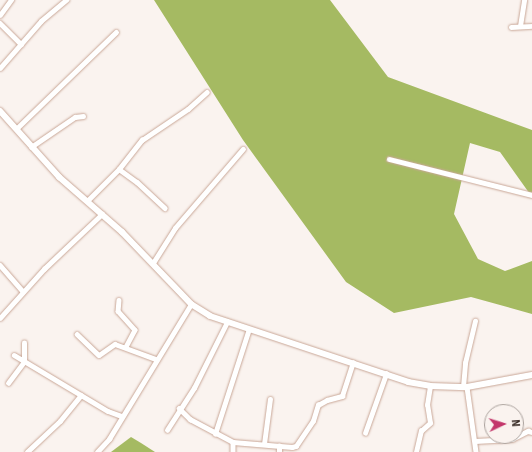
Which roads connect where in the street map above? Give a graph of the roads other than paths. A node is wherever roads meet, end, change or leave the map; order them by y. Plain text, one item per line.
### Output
1 (12, 0) edge
2 (66, 0) edge
3 (524, 0) edge
4 (0, 15) edge
5 (0, 23) edge
6 (520, 26) junction
7 (532, 26) edge
8 (511, 27) dead end
9 (116, 32) dead end
10 (21, 44) junction
11 (0, 68) edge
12 (207, 92) dead end
13 (0, 111) edge
14 (83, 116) dead end
15 (16, 129) junction
16 (31, 147) junction
17 (242, 149) dead end
18 (389, 159) dead end
19 (119, 169) junction
20 (532, 195) edge
21 (86, 201) junction
22 (165, 208) dead end
23 (102, 214) junction
24 (153, 263) junction
25 (0, 265) edge
26 (23, 291) junction
27 (119, 300) dead end
28 (191, 304) junction
29 (0, 318) edge
30 (475, 321) dead end
31 (227, 322) junction
32 (249, 329) junction
33 (77, 334) dead end
34 (24, 343) dead end
35 (126, 347) junction
36 (14, 355) dead end
37 (156, 358) junction
38 (24, 362) junction
39 (353, 364) junction
40 (386, 374) junction
41 (532, 375) edge
42 (8, 383) dead end
43 (430, 386) junction
44 (465, 387) junction
45 (81, 395) junction
46 (270, 399) dead end
47 (179, 408) junction
48 (122, 416) junction
49 (167, 430) dead end
50 (532, 432) edge
51 (365, 433) dead end
52 (215, 434) junction
53 (475, 441) junction
54 (233, 442) junction
55 (264, 444) junction
56 (280, 446) junction
57 (27, 452) edge
58 (97, 452) edge
59 (233, 452) edge
60 (279, 452) edge
61 (416, 452) edge
62 (476, 452) edge

1 - 4 street
2 - 10 street
3 - 6 street
5 - 10 street
6 - 7 street
6 - 8 street
9 - 15 street
10 - 11 street
12 - 19 street
13 - 15 street
14 - 16 street
15 - 16 street
16 - 21 street
17 - 24 street
18 - 20 street
19 - 21 street
19 - 22 street
21 - 23 street
23 - 24 street
23 - 26 street
24 - 28 street
25 - 26 street
26 - 29 street
27 - 35 street
28 - 31 street
28 - 37 street
30 - 44 street
31 - 32 street
31 - 47 street
32 - 39 street
32 - 52 street
33 - 35 street
34 - 38 street
35 - 37 street
36 - 38 street
37 - 48 street
38 - 42 street
38 - 45 street
39 - 40 street
39 - 56 street
40 - 43 street
40 - 51 street
41 - 44 street
43 - 44 street
43 - 61 street
44 - 53 street
45 - 48 street
45 - 57 street
46 - 55 street
47 - 49 street
47 - 52 street
48 - 58 street
50 - 53 street
52 - 54 street
53 - 62 street
54 - 55 street
54 - 59 street
55 - 56 street
56 - 60 street

